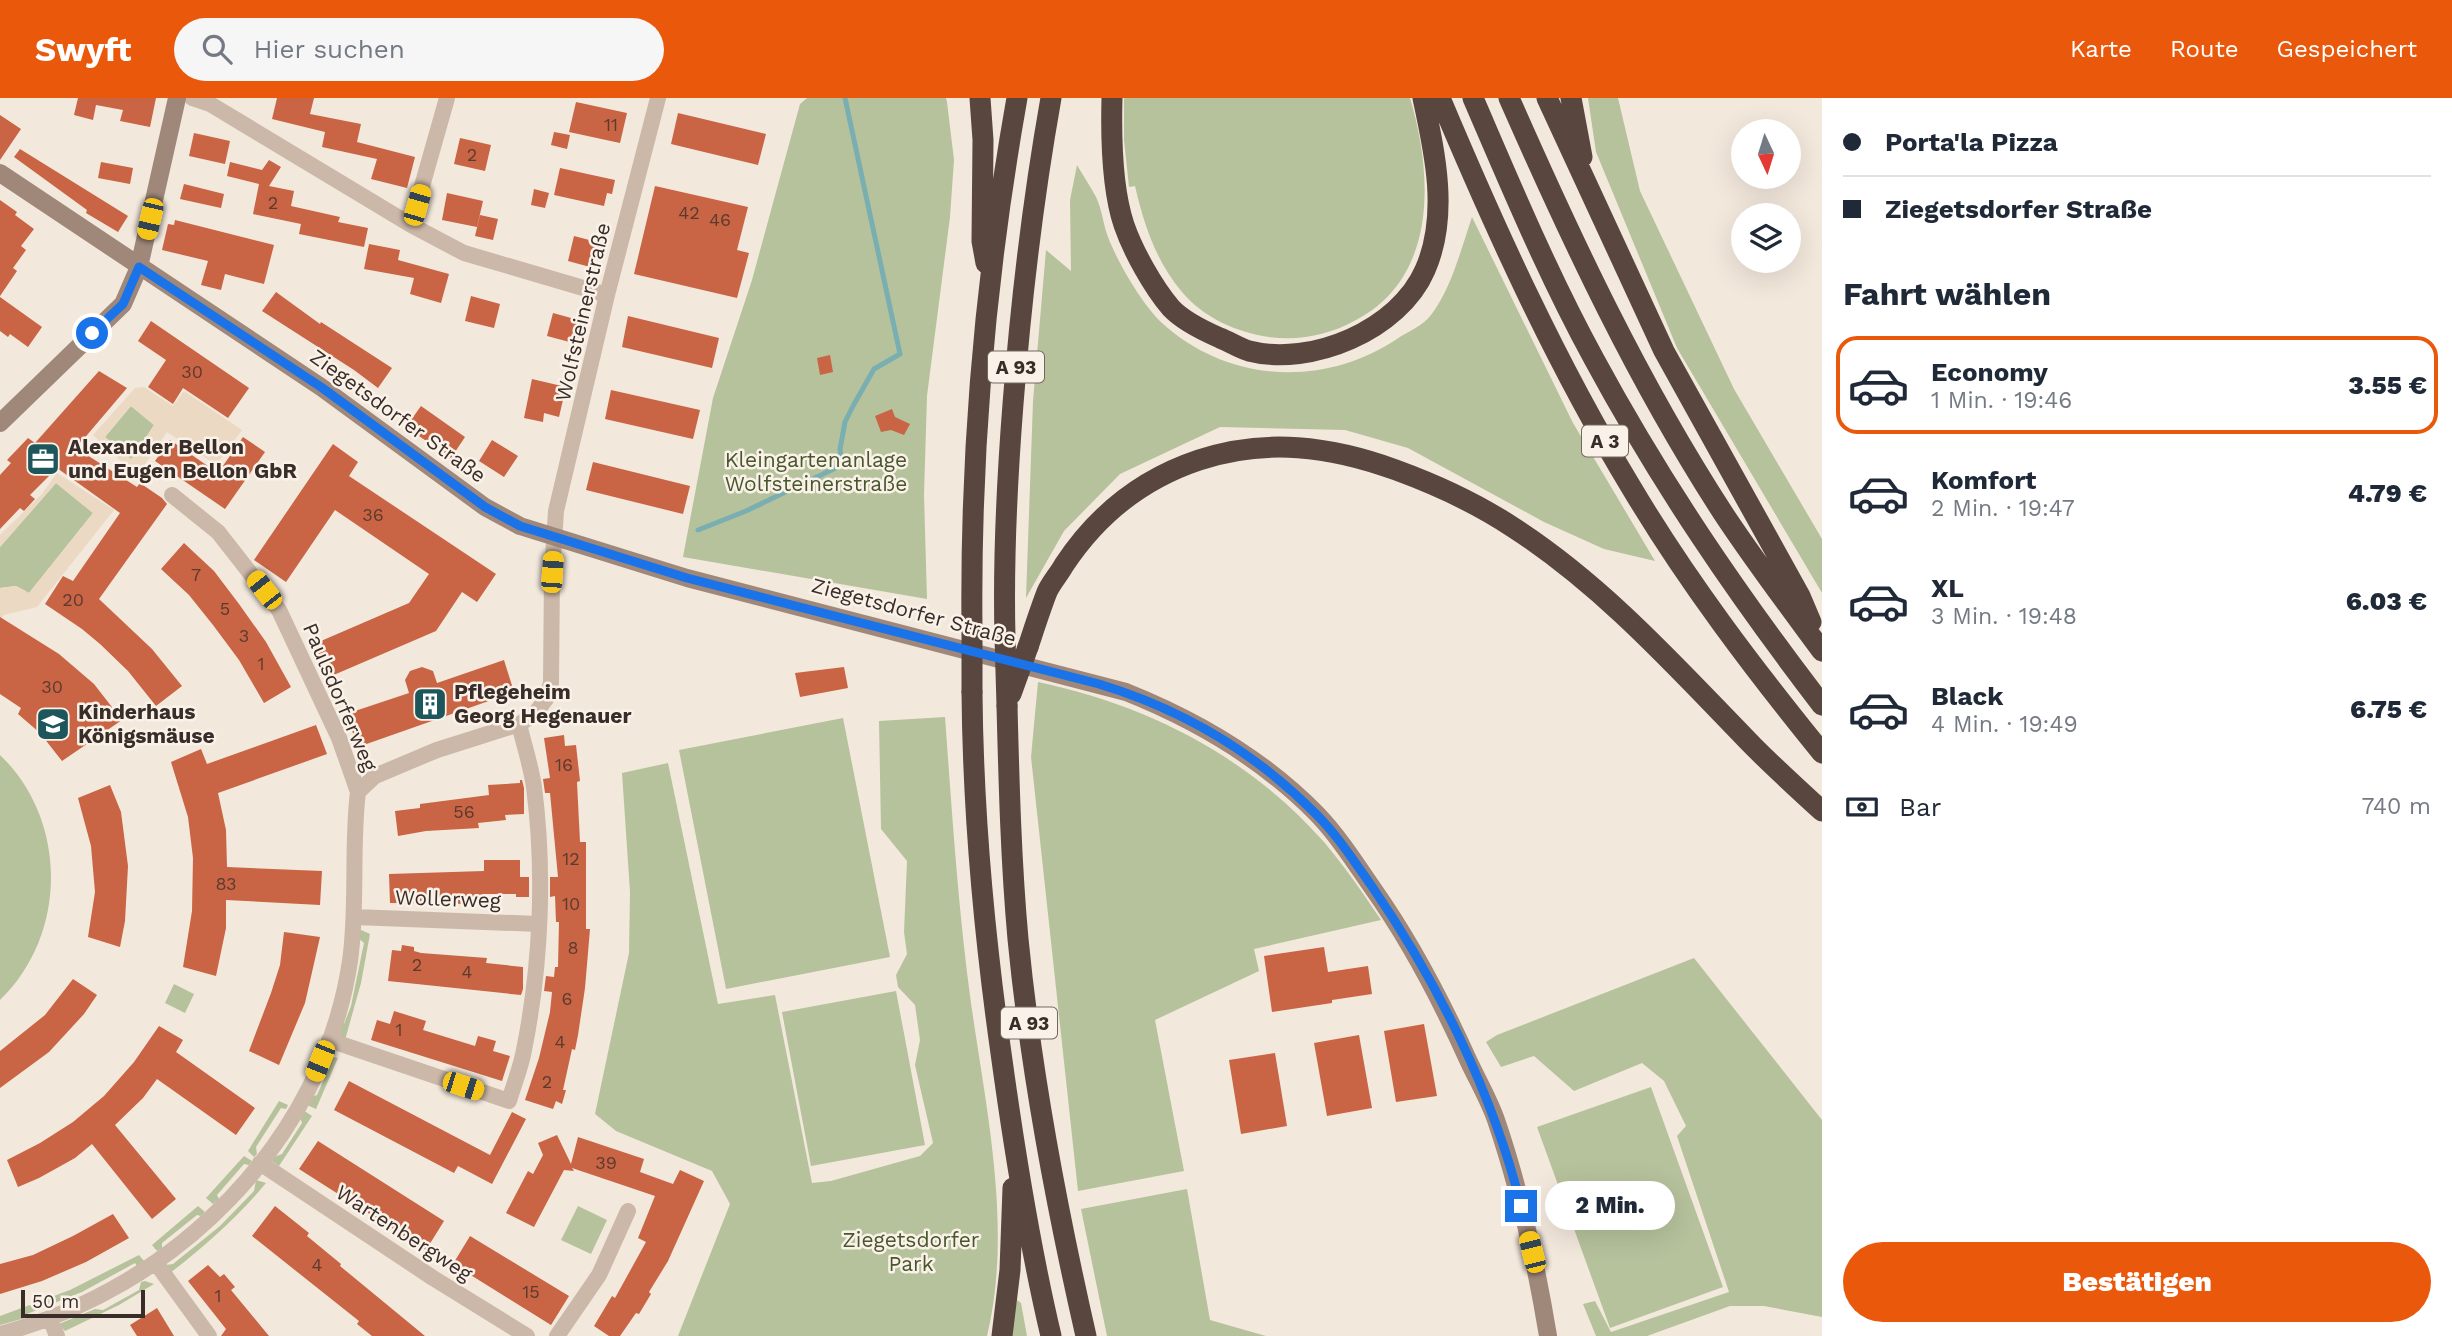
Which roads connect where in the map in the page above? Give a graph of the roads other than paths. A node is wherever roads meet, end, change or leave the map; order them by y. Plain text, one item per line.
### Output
1 (177, 98) edge
2 (192, 98) edge
3 (447, 98) edge
4 (658, 98) edge
5 (980, 98) edge
6 (1017, 98) edge
7 (1051, 98) edge
8 (1112, 98) edge
9 (1423, 98) edge
10 (1440, 98) edge
11 (1473, 98) edge
12 (1509, 98) edge
13 (1547, 98) edge
14 (1571, 98) edge
15 (0, 173) edge
16 (1588, 190) junction
17 (411, 225) junction
18 (139, 267) junction
19 (990, 292) junction
20 (607, 295) junction
21 (0, 423) edge
22 (172, 495) dead end
23 (555, 537) junction
24 (1822, 650) edge
25 (1822, 705) edge
26 (1007, 706) junction
27 (519, 724) junction
28 (1822, 753) edge
29 (358, 792) junction
30 (1822, 811) edge
31 (355, 917) junction
32 (539, 924) junction
33 (329, 1040) junction
34 (1014, 1152) junction
35 (260, 1163) junction
36 (628, 1211) dead end
37 (156, 1263) junction
38 (50, 1318) junction
39 (0, 1334) edge
40 (57, 1336) edge
41 (209, 1336) edge
42 (527, 1336) edge
43 (557, 1336) edge
44 (1002, 1336) edge
45 (1051, 1336) edge
46 (1086, 1336) edge
47 (1548, 1336) edge

1 - 18 street
2 - 17 street
3 - 17 street
4 - 20 street, Wolfsteinerstraße
5 - 19 highway, A 93
6 - 19 highway, A 93
7 - 26 highway, A 93, bridge
8 - 9 highway
10 - 28 highway, A 3
11 - 25 highway, A 3
12 - 24 highway
13 - 16 highway
14 - 16 highway
15 - 18 street, Ziegetsdorfer Straße
16 - 24 highway
17 - 20 street
18 - 21 street
18 - 23 street, Ziegetsdorfer Straße
19 - 34 highway, A 93, bridge
20 - 23 street, Wolfsteinerstraße
22 - 29 street, Paulsdorferweg
23 - 27 street, Wolfsteinerstraße
23 - 47 street, Ziegetsdorfer Straße
26 - 30 highway, bridge
26 - 46 highway, A 93
27 - 29 street
27 - 32 street
29 - 31 street
31 - 32 street, Wollerweg
31 - 33 street
32 - 33 street
33 - 35 street
34 - 44 highway, A 93
34 - 45 highway, A 93
35 - 37 street
35 - 42 street, Wartenbergweg
36 - 43 street
37 - 38 street
37 - 41 street
38 - 39 street
38 - 40 street

